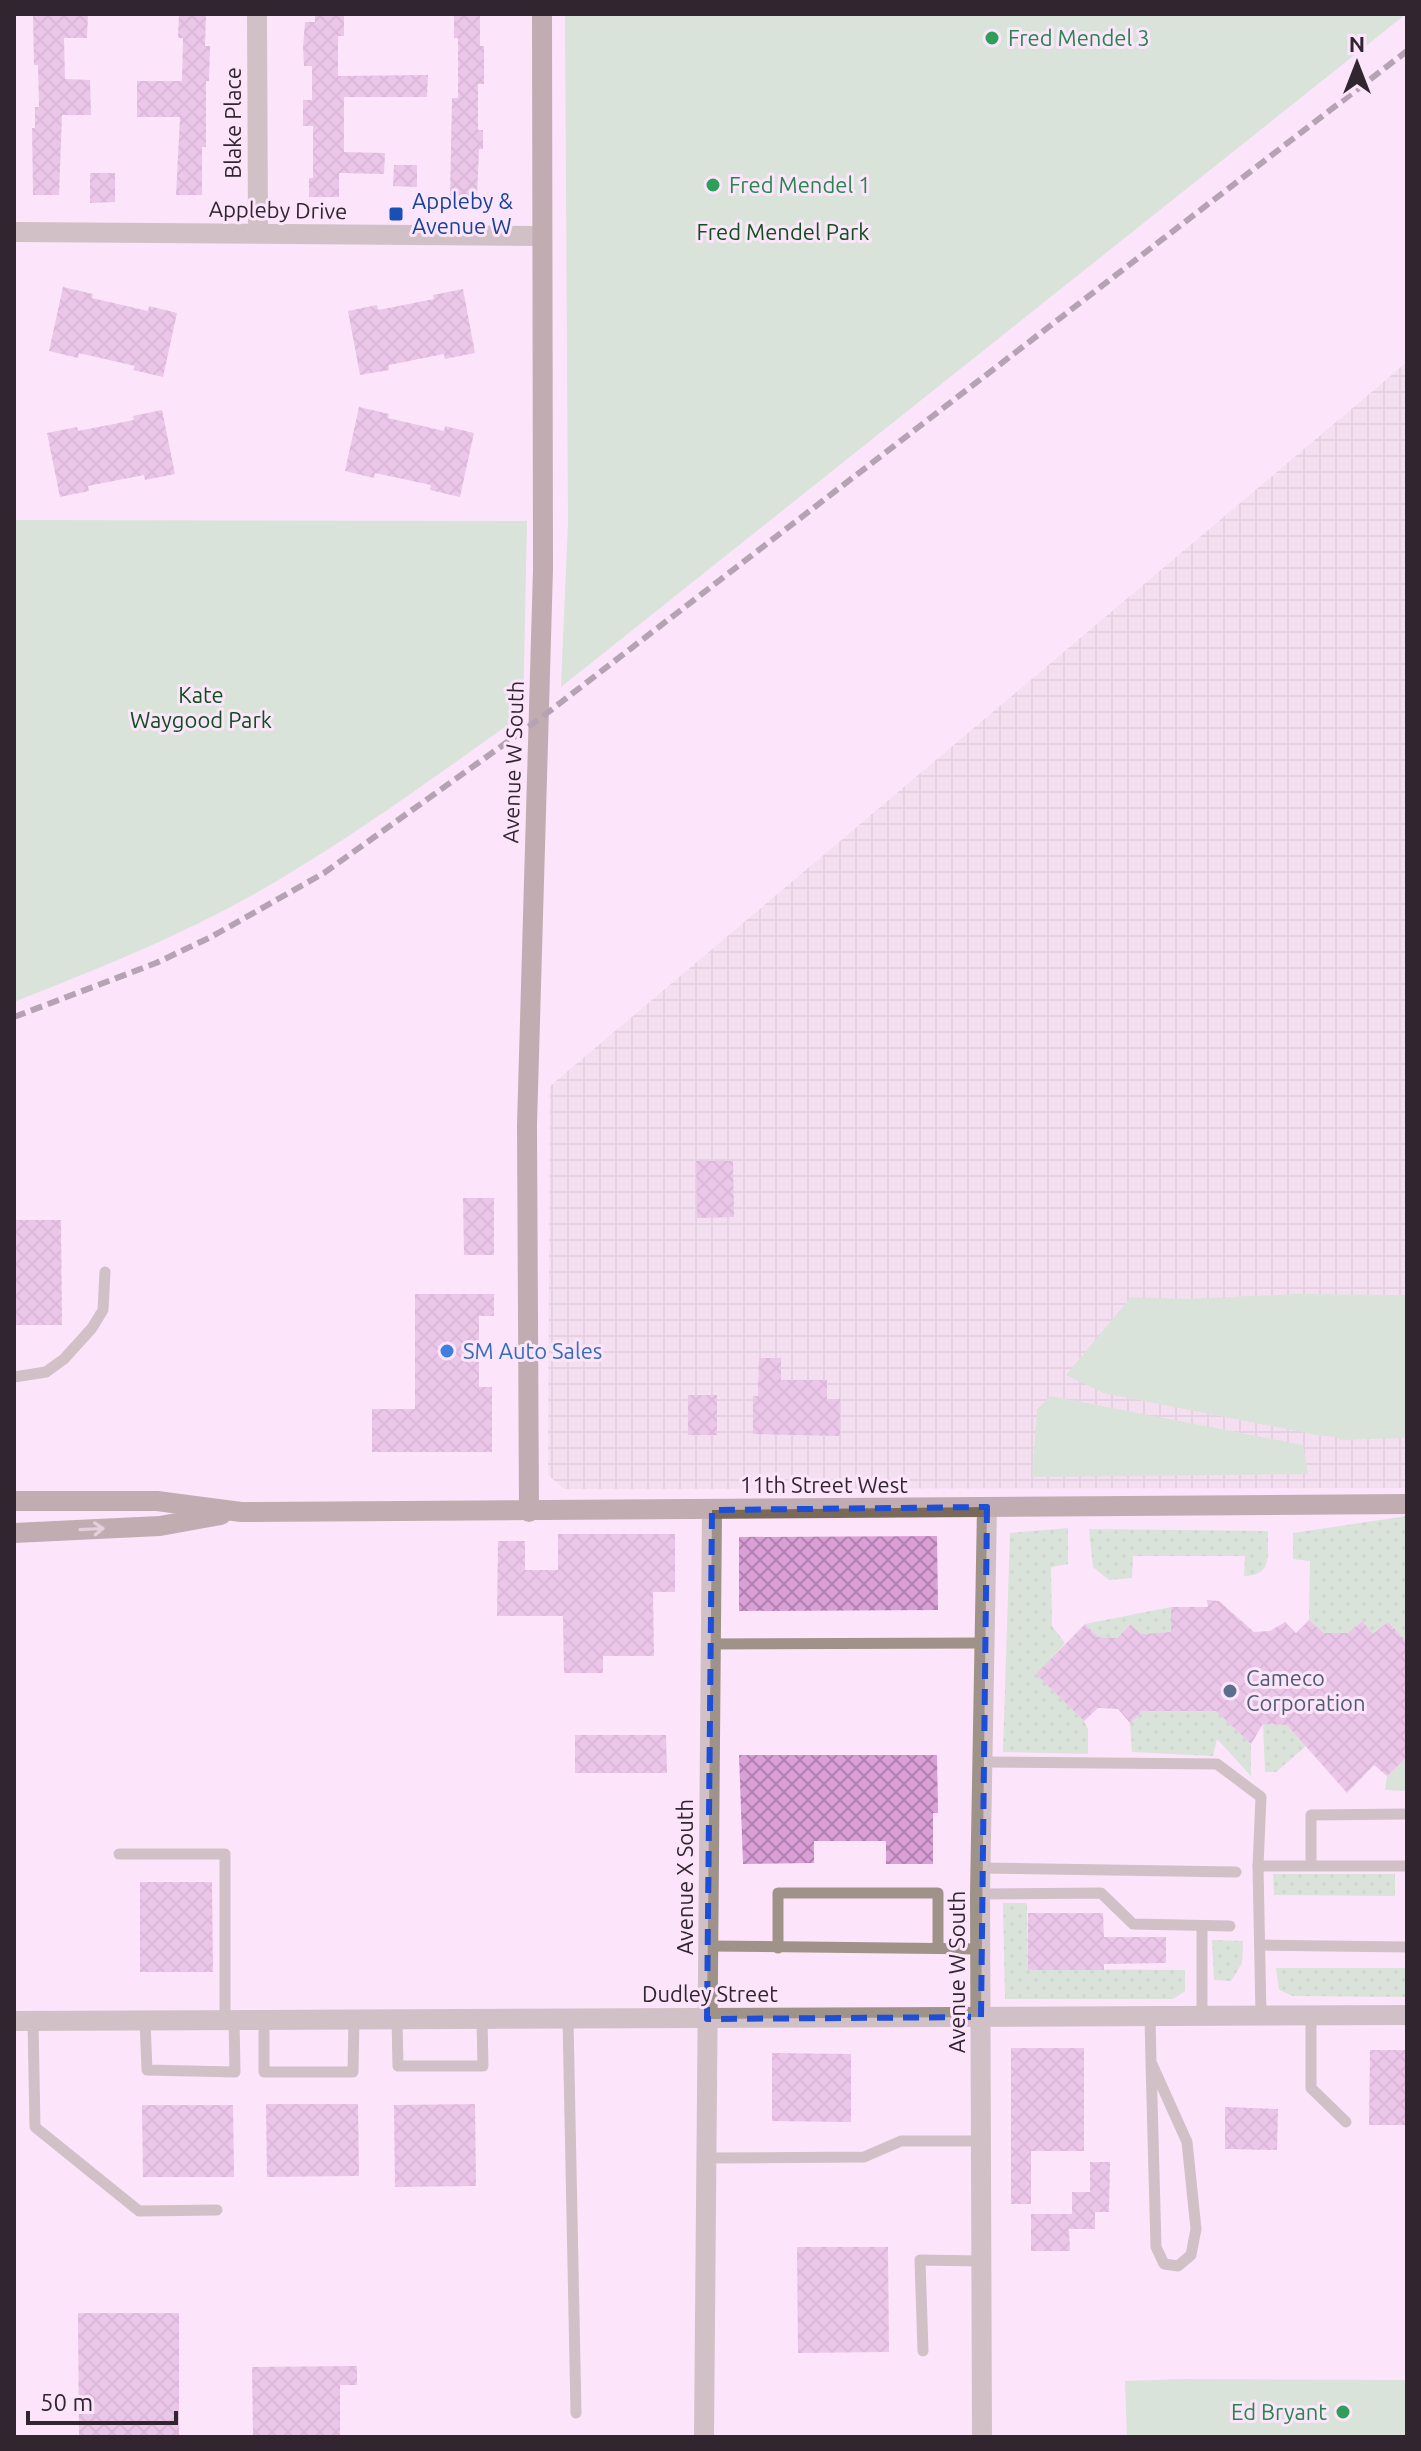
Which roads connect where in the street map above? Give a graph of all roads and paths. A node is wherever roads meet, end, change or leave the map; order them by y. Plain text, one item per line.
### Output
1 (257, 14) edge
2 (542, 14) edge
3 (14, 232) edge
4 (258, 233) junction
5 (542, 236) junction
6 (105, 1272) dead end
7 (14, 1377) edge
8 (14, 1501) edge
9 (1407, 1504) edge
10 (987, 1507) junction
11 (712, 1510) junction
12 (241, 1512) junction
13 (529, 1512) junction
14 (14, 1533) edge
15 (986, 1643) junction
16 (711, 1644) junction
17 (984, 1762) junction
18 (1407, 1814) edge
19 (119, 1854) dead end
20 (1311, 1865) junction
21 (1258, 1866) junction
22 (1407, 1866) edge
23 (981, 1868) junction
24 (1236, 1872) dead end
25 (980, 1894) junction
26 (1202, 1926) junction
27 (1230, 1926) dead end
28 (1260, 1945) junction
29 (709, 1946) junction
30 (1407, 1947) edge
31 (778, 1948) junction
32 (938, 1948) junction
33 (981, 1949) junction
34 (1407, 2015) edge
35 (1150, 2016) junction
36 (1202, 2016) junction
37 (1261, 2016) junction
38 (1311, 2016) junction
39 (981, 2017) junction
40 (482, 2019) junction
41 (568, 2019) junction
42 (707, 2019) junction
43 (229, 2020) junction
44 (354, 2020) junction
45 (397, 2020) junction
46 (24, 2021) edge
47 (145, 2021) junction
48 (264, 2021) junction
49 (1151, 2062) junction
50 (1346, 2122) dead end
51 (981, 2141) junction
52 (706, 2158) junction
53 (217, 2210) dead end
54 (982, 2261) junction
55 (923, 2351) dead end
56 (576, 2413) dead end
57 (704, 2437) edge
58 (982, 2437) edge

1 - 4 street, Blake Place
2 - 5 main road, Avenue W South
3 - 4 street, Appleby Drive
4 - 5 street, Appleby Drive
5 - 13 main road, Avenue W South
6 - 7 lane
8 - 12 main road, 11th Street West
9 - 10 main road, 11th Street West
10 - 11 main road, 11th Street West
10 - 15 street, Avenue W South
11 - 13 main road, 11th Street West
11 - 16 street, Avenue X South
12 - 13 main road, 11th Street West
14 -> 12 main road, 11th Street West
15 - 16 lane
15 - 17 street, Avenue W South
16 - 29 street, Avenue X South
17 - 21 lane
17 - 23 street, Avenue W South
18 - 20 lane
19 - 43 lane
20 - 21 lane
20 - 22 lane
21 - 28 lane
23 - 24 lane
23 - 25 street, Avenue W South
25 - 26 lane
25 - 33 street, Avenue W South
26 - 27 lane
26 - 36 lane
28 - 30 lane
28 - 37 lane
29 - 31 lane
29 - 42 street, Avenue X South
31 - 32 lane
31 - 32 lane
32 - 33 lane
33 - 39 street, Avenue W South
34 - 38 street, Dudley Street
35 - 36 street, Dudley Street
35 - 39 street, Dudley Street
35 - 49 lane
36 - 37 street, Dudley Street
37 - 38 street, Dudley Street
38 - 50 lane
39 - 42 street, Dudley Street
39 - 51 street, Avenue W South
40 - 41 street, Dudley Street
40 - 45 street, Dudley Street
40 - 45 lane
41 - 42 street, Dudley Street
41 - 56 lane
42 - 52 street, Avenue X South
43 - 47 street, Dudley Street
43 - 47 lane
43 - 48 street, Dudley Street
44 - 45 street, Dudley Street
44 - 48 street, Dudley Street
44 - 48 lane
46 - 47 street, Dudley Street
46 - 53 lane
49 - 49 lane
51 - 52 lane
51 - 54 street, Avenue W South
52 - 57 street, Avenue X South
54 - 55 lane
54 - 58 street, Avenue W South

